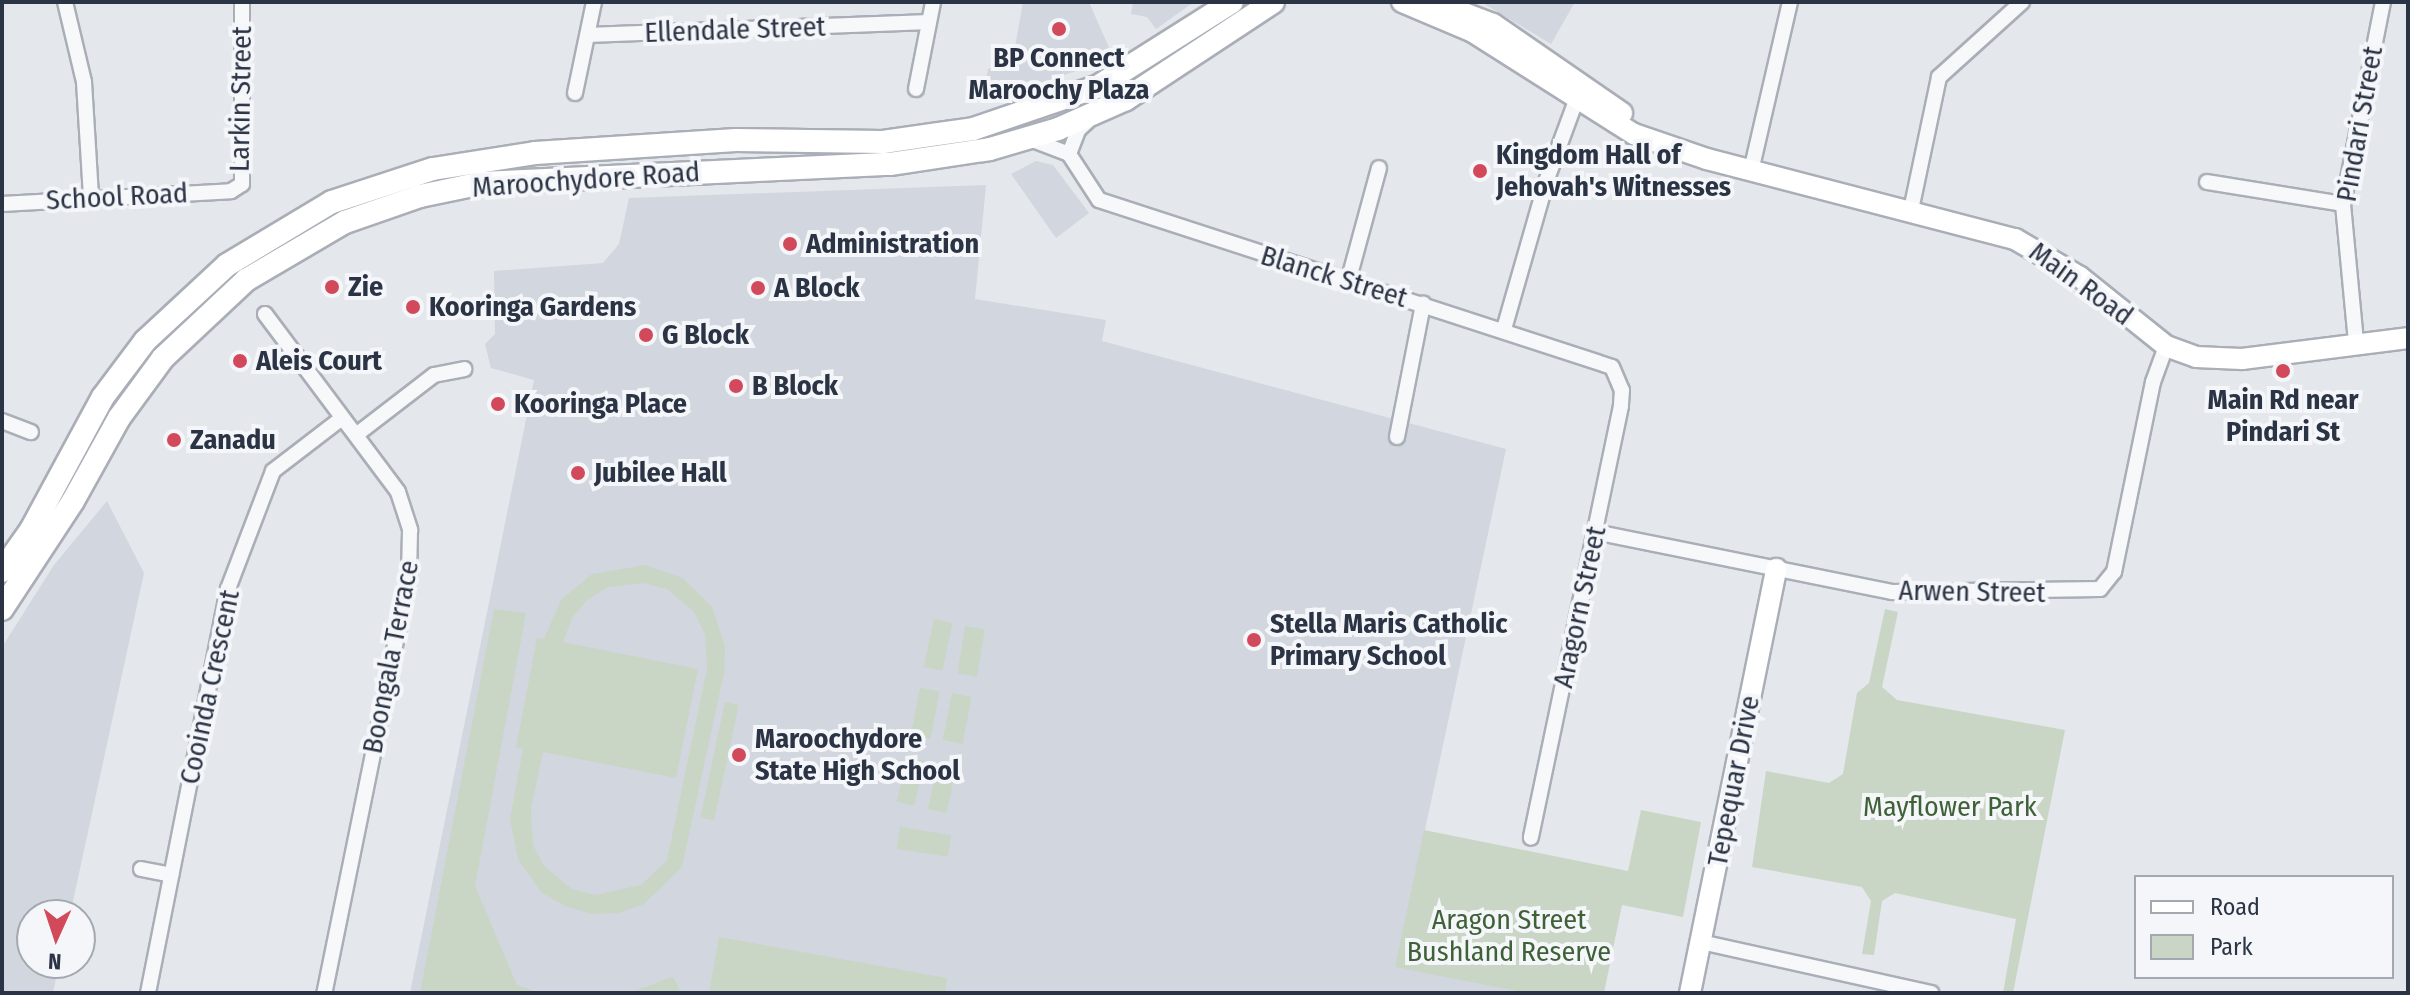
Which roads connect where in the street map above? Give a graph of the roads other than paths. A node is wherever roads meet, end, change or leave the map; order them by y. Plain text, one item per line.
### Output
1 (65, 2) edge
2 (242, 2) edge
3 (594, 2) edge
4 (933, 2) edge
5 (1232, 2) edge
6 (1273, 2) edge
7 (1402, 2) edge
8 (1436, 2) edge
9 (1790, 2) edge
10 (2022, 2) edge
11 (2383, 2) edge
12 (929, 22) junction
13 (588, 35) junction
14 (916, 89) dead end
15 (575, 93) dead end
16 (1579, 93) junction
17 (1096, 113) junction
18 (1029, 139) junction
19 (1069, 154) junction
20 (1379, 168) dead end
21 (1751, 171) junction
22 (2207, 182) dead end
23 (231, 191) joint
24 (91, 197) junction
25 (2, 204) edge
26 (2343, 204) junction
27 (1911, 210) junction
28 (1348, 282) junction
29 (1423, 304) junction
30 (265, 314) dead end
31 (1504, 329) junction
32 (2408, 338) edge
33 (2356, 342) junction
34 (2166, 346) junction
35 (464, 369) dead end
36 (1618, 375) joint
37 (342, 418) junction
38 (2, 421) edge
39 (31, 432) dead end
40 (356, 435) junction
41 (1397, 437) dead end
42 (1595, 532) junction
43 (1776, 569) junction
44 (2, 571) edge
45 (2, 609) edge
46 (1531, 838) dead end
47 (141, 869) dead end
48 (171, 875) junction
49 (1701, 942) junction
50 (148, 993) edge
51 (324, 993) edge
52 (1690, 993) edge
53 (1931, 993) edge

1 - 24 street
2 - 23 street, Larkin Street
3 - 13 street
4 - 12 street
5 - 44 main road, Maroochydore Road
6 - 17 main road, Maroochydore Road
7 - 16 main road, Main Road
8 - 16 main road, Main Road
9 - 21 street
10 - 27 street
11 - 26 street, Pindari Street
12 - 13 street, Ellendale Street
12 - 14 street
13 - 15 street
16 - 21 main road, Main Road
16 - 31 street
17 - 18 main road, Maroochydore Road
17 - 19 street
18 - 19 street
18 - 45 main road, Maroochydore Road
19 - 28 street, Blanck Street
20 - 28 street
21 - 27 main road, Main Road
22 - 26 street
23 - 24 street, School Road
24 - 25 street, School Road
26 - 33 street, Pindari Street
27 - 34 main road, Main Road
28 - 29 street, Blanck Street
29 - 31 street, Blanck Street
29 - 41 street
30 - 37 street, Boongala Terrace
31 - 36 street, Blanck Street
32 - 33 main road, Main Road
33 - 34 main road, Main Road
34 - 43 street, Arwen Street
35 - 40 street
36 - 42 street, Aragorn Street
37 - 40 street, Boongala Terrace
37 - 48 street, Cooinda Crescent
38 - 39 street
40 - 51 street, Boongala Terrace
42 - 43 street, Arwen Street
42 - 46 street, Aragorn Street
43 - 49 main road, Tepequar Drive
47 - 48 street
48 - 50 street, Cooinda Crescent
49 - 52 main road, Tepequar Drive
49 - 53 street

